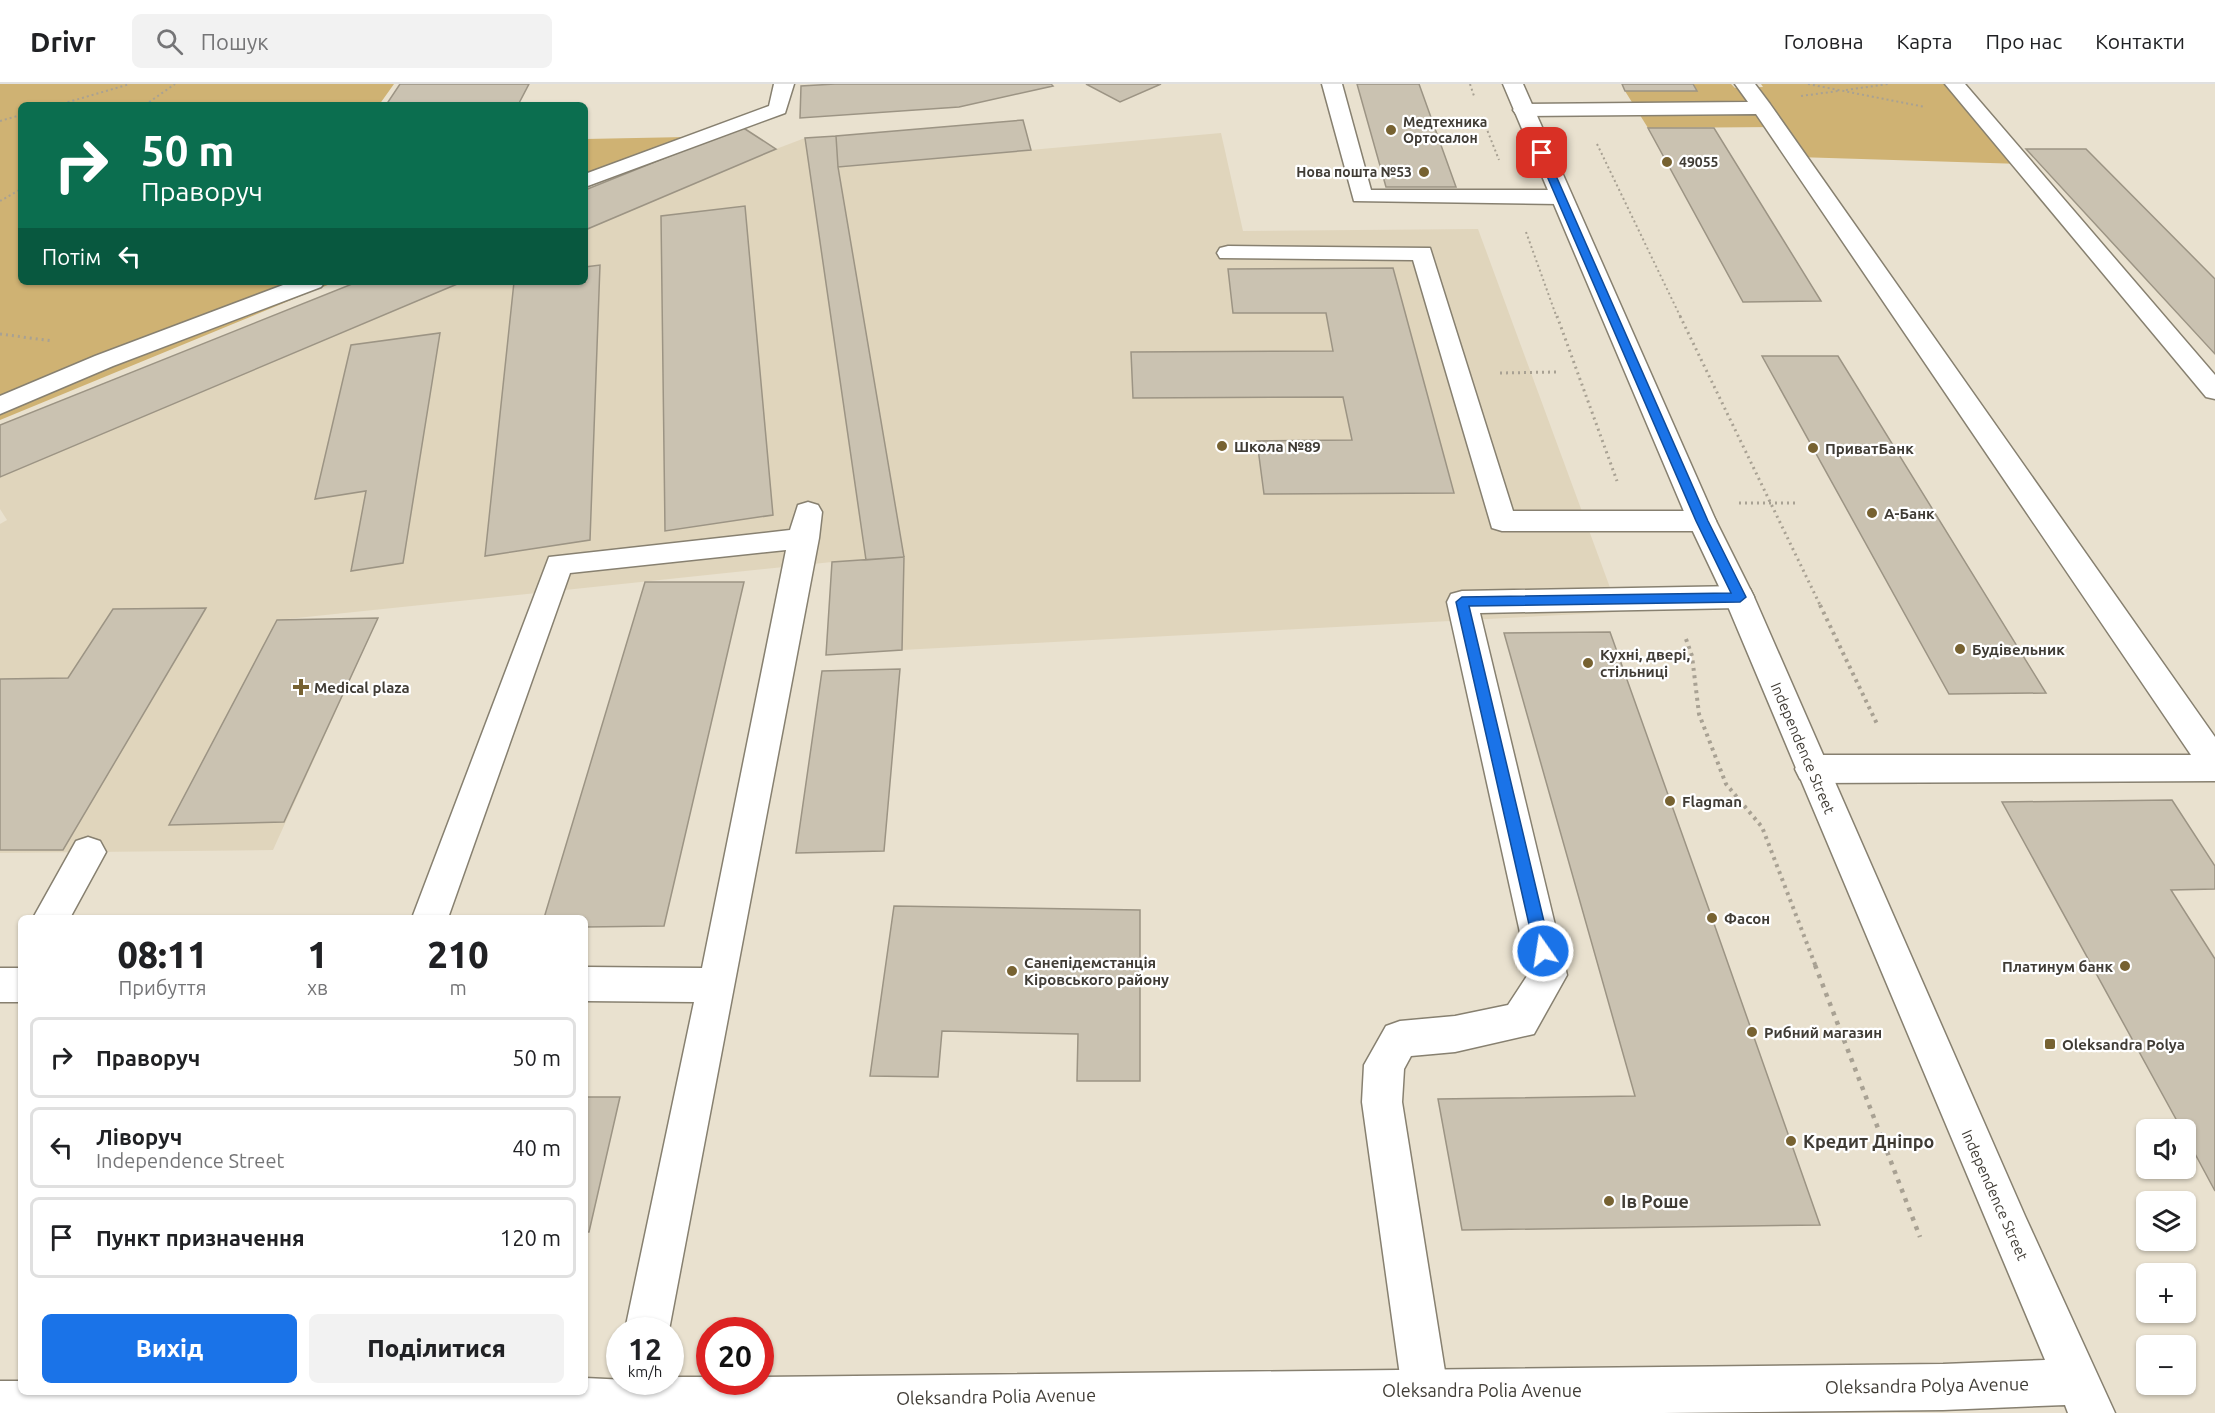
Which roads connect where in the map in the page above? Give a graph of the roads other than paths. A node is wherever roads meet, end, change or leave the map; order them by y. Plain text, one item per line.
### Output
1 (784, 84) edge
2 (1332, 84) edge
3 (1513, 84) edge
4 (1955, 84) edge
5 (1756, 98) edge
6 (1523, 110) junction
7 (588, 180) edge
8 (1560, 197) junction
9 (1228, 253) dead end
10 (305, 285) edge
11 (2215, 391) edge
12 (0, 406) edge
13 (1702, 521) junction
14 (1740, 597) junction
15 (2215, 763) edge
16 (2215, 768) edge
17 (1812, 769) junction
18 (88, 852) dead end
19 (53, 915) edge
20 (431, 915) edge
21 (588, 984) edge
22 (717, 985) junction
23 (650, 1317) edge
24 (1425, 1390) junction
25 (684, 1391) edge
26 (588, 1392) edge
27 (606, 1392) edge
28 (439, 1395) edge
29 (2085, 1397) edge
30 (1780, 1400) edge
31 (0, 1404) edge

1 - 7 main road
2 - 8 main road
3 - 6 main road, Independence Street
4 - 11 main road
5 - 6 main road
5 - 15 main road
6 - 8 main road, Independence Street
8 - 13 main road, Independence Street
9 - 13 main road
10 - 12 main road
13 - 14 main road, Independence Street
14 - 17 main road, Independence Street
14 - 24 main road
16 - 17 main road
17 - 29 main road, Independence Street
18 - 19 main road
20 - 22 main road
21 - 22 main road
22 - 23 main road
24 - 25 main road, Oleksandra Polia Avenue
24 - 30 main road, Oleksandra Polia Avenue
26 - 27 main road, Oleksandra Polia Avenue
28 - 31 main road, Oleksandra Polia Avenue
29 - 30 main road, Oleksandra Polya Avenue

